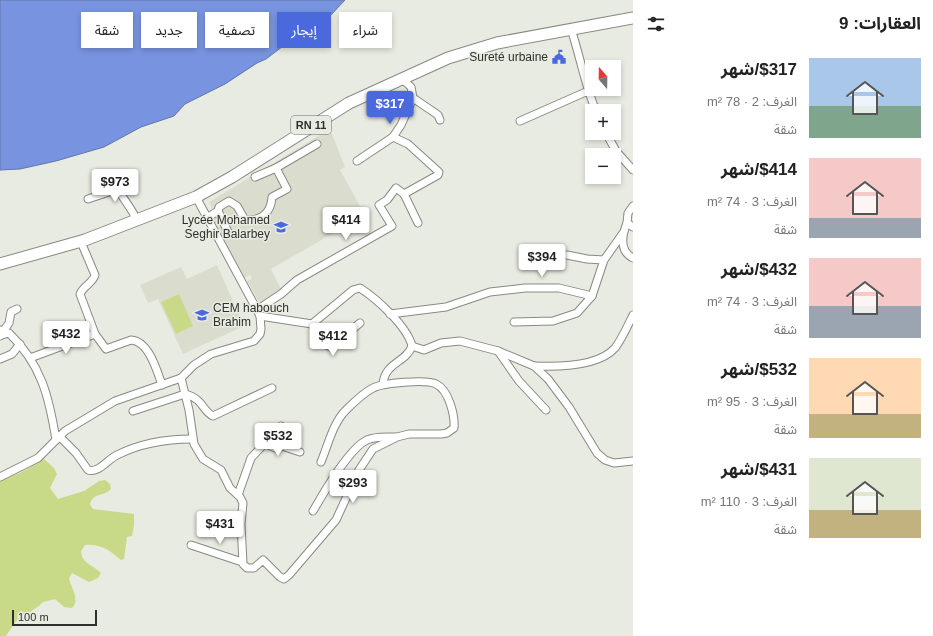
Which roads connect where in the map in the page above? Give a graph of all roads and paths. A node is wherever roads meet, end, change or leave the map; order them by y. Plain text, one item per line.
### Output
1 (633, 18) edge
2 (571, 29) junction
3 (585, 76) edge
4 (401, 78) junction
5 (585, 92) edge
6 (413, 98) junction
7 (440, 120) dead end
8 (520, 121) dead end
9 (393, 136) junction
10 (610, 140) edge
11 (317, 144) dead end
12 (358, 161) dead end
13 (276, 168) junction
14 (633, 170) edge
15 (255, 177) dead end
16 (404, 194) junction
17 (196, 197) junction
18 (88, 200) dead end
19 (633, 206) edge
20 (218, 211) junction
21 (208, 217) junction
22 (137, 221) junction
23 (418, 223) dead end
24 (630, 225) edge
25 (623, 233) junction
26 (229, 234) dead end
27 (81, 242) junction
28 (567, 255) dead end
29 (633, 258) edge
30 (604, 260) junction
31 (0, 264) edge
32 (592, 296) junction
33 (17, 309) dead end
34 (258, 313) junction
35 (390, 314) junction
36 (633, 315) edge
37 (514, 322) dead end
38 (360, 323) dead end
39 (312, 324) junction
40 (3, 332) edge
41 (94, 334) junction
42 (20, 344) junction
43 (412, 346) junction
44 (498, 351) junction
45 (30, 358) junction
46 (0, 359) edge
47 (534, 366) junction
48 (181, 378) junction
49 (383, 384) junction
50 (162, 385) junction
51 (272, 388) dead end
52 (185, 394) junction
53 (546, 410) dead end
54 (133, 411) dead end
55 (280, 426) dead end
56 (397, 436) junction
57 (58, 438) junction
58 (192, 439) junction
59 (264, 443) junction
60 (300, 452) dead end
61 (633, 461) edge
62 (322, 462) dead end
63 (0, 477) edge
64 (238, 495) junction
65 (313, 511) dead end
66 (191, 544) dead end
67 (242, 562) junction

1 - 2 main road, RN 11
2 - 3 street
2 - 4 main road, RN 11
4 - 6 street
4 - 17 main road, RN 11
5 - 8 street
6 - 7 street
6 - 9 street
9 - 12 street
9 - 16 street
10 - 14 street
11 - 13 street
13 - 15 street
13 - 20 street
16 - 23 street
16 - 34 street
17 - 21 street
17 - 22 main road, RN 11
18 - 22 street
19 - 24 street
20 - 21 street
20 - 26 street
21 - 34 street
22 - 27 main road, RN 11
24 - 25 street
25 - 29 street
25 - 30 street
27 - 31 main road, RN 11
27 - 41 street
28 - 30 street
30 - 32 street
32 - 35 street
32 - 37 street
33 - 40 street
34 - 39 street
34 - 48 street
35 - 39 street
35 - 43 street
36 - 47 street
38 - 39 street
40 - 42 street
41 - 45 street
41 - 50 street
42 - 45 street
42 - 46 street
43 - 44 street
43 - 49 street
44 - 47 street
44 - 53 street
45 - 57 street
47 - 61 street
48 - 50 street
48 - 52 street
49 - 56 street
49 - 62 street
50 - 57 street
51 - 52 street
52 - 54 street
52 - 58 street
55 - 59 street
56 - 65 street
56 - 67 street
57 - 58 street
57 - 63 street
58 - 64 street
59 - 60 street
59 - 64 street
64 - 67 street
66 - 67 street

